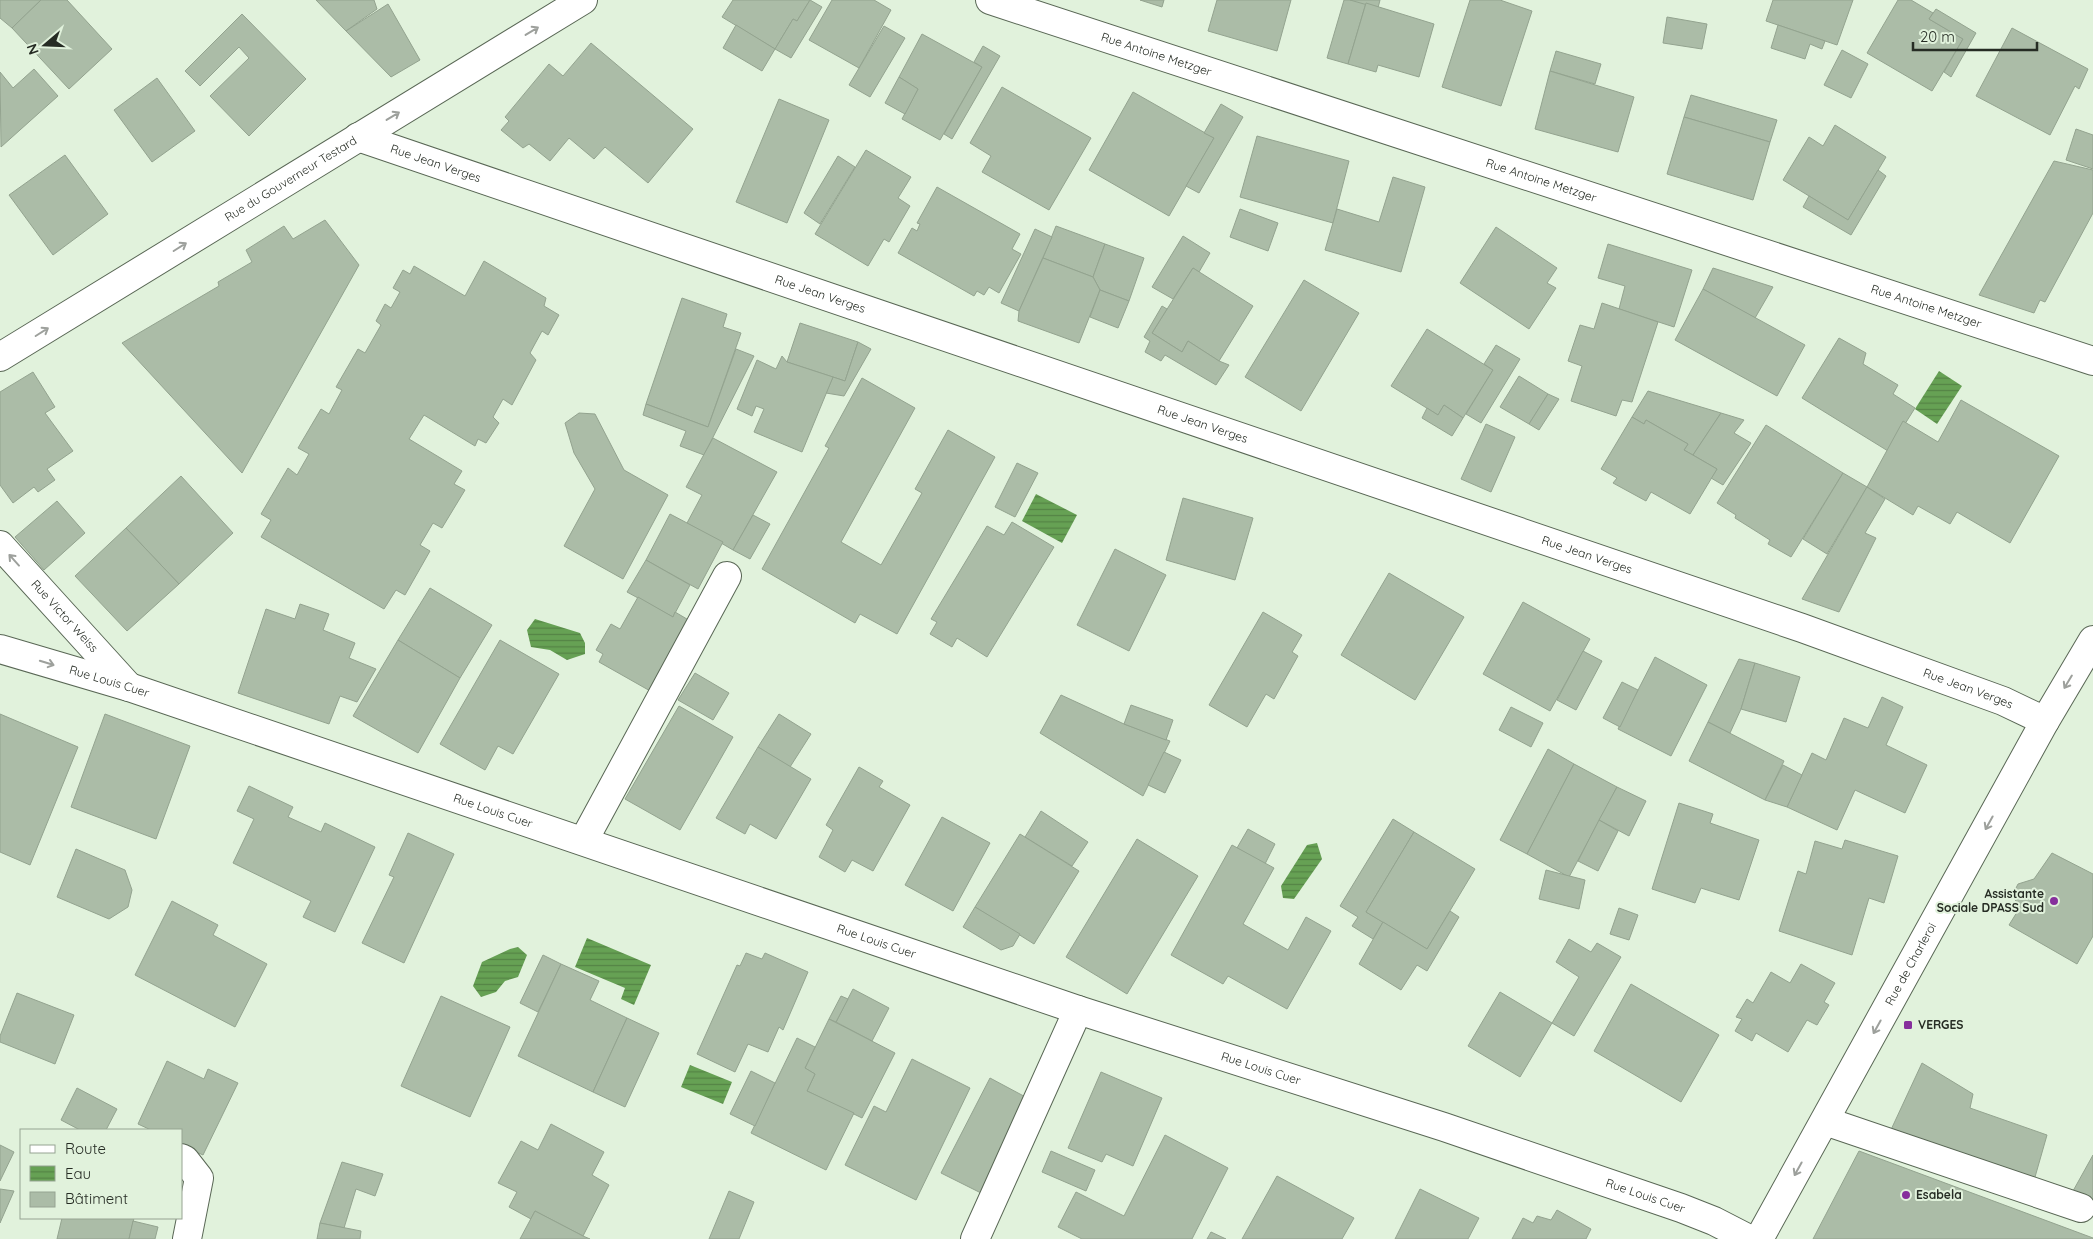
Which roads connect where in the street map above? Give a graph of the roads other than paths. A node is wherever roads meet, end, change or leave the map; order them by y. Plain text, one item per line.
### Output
1 (583, 0) edge
2 (990, 0) edge
3 (358, 137) junction
4 (0, 357) edge
5 (2093, 361) edge
6 (0, 545) edge
7 (726, 576) dead end
8 (2093, 640) edge
9 (0, 649) edge
10 (129, 687) junction
11 (2045, 721) junction
12 (584, 840) junction
13 (1078, 1010) junction
14 (1825, 1121) junction
15 (182, 1158) edge
16 (2081, 1208) dead end
17 (188, 1239) edge
18 (975, 1239) edge
19 (1749, 1239) edge
20 (1759, 1239) edge

3 -> 1 street, Rue du Gouverneur Testard
2 - 5 street, Rue Antoine Metzger
4 -> 3 street, Rue du Gouverneur Testard
3 - 11 street, Rue Jean Verges
10 -> 6 street, Rue Victor Weiss
7 - 12 street
8 -> 11 street, Rue de Charleroi
9 -> 10 street, Rue Louis Cuer
10 - 12 street, Rue Louis Cuer
11 -> 14 street, Rue de Charleroi
12 - 13 street, Rue Louis Cuer
13 - 18 street
13 - 19 street, Rue Louis Cuer
14 - 16 street
14 -> 20 street, Rue de Charleroi
15 - 17 street

